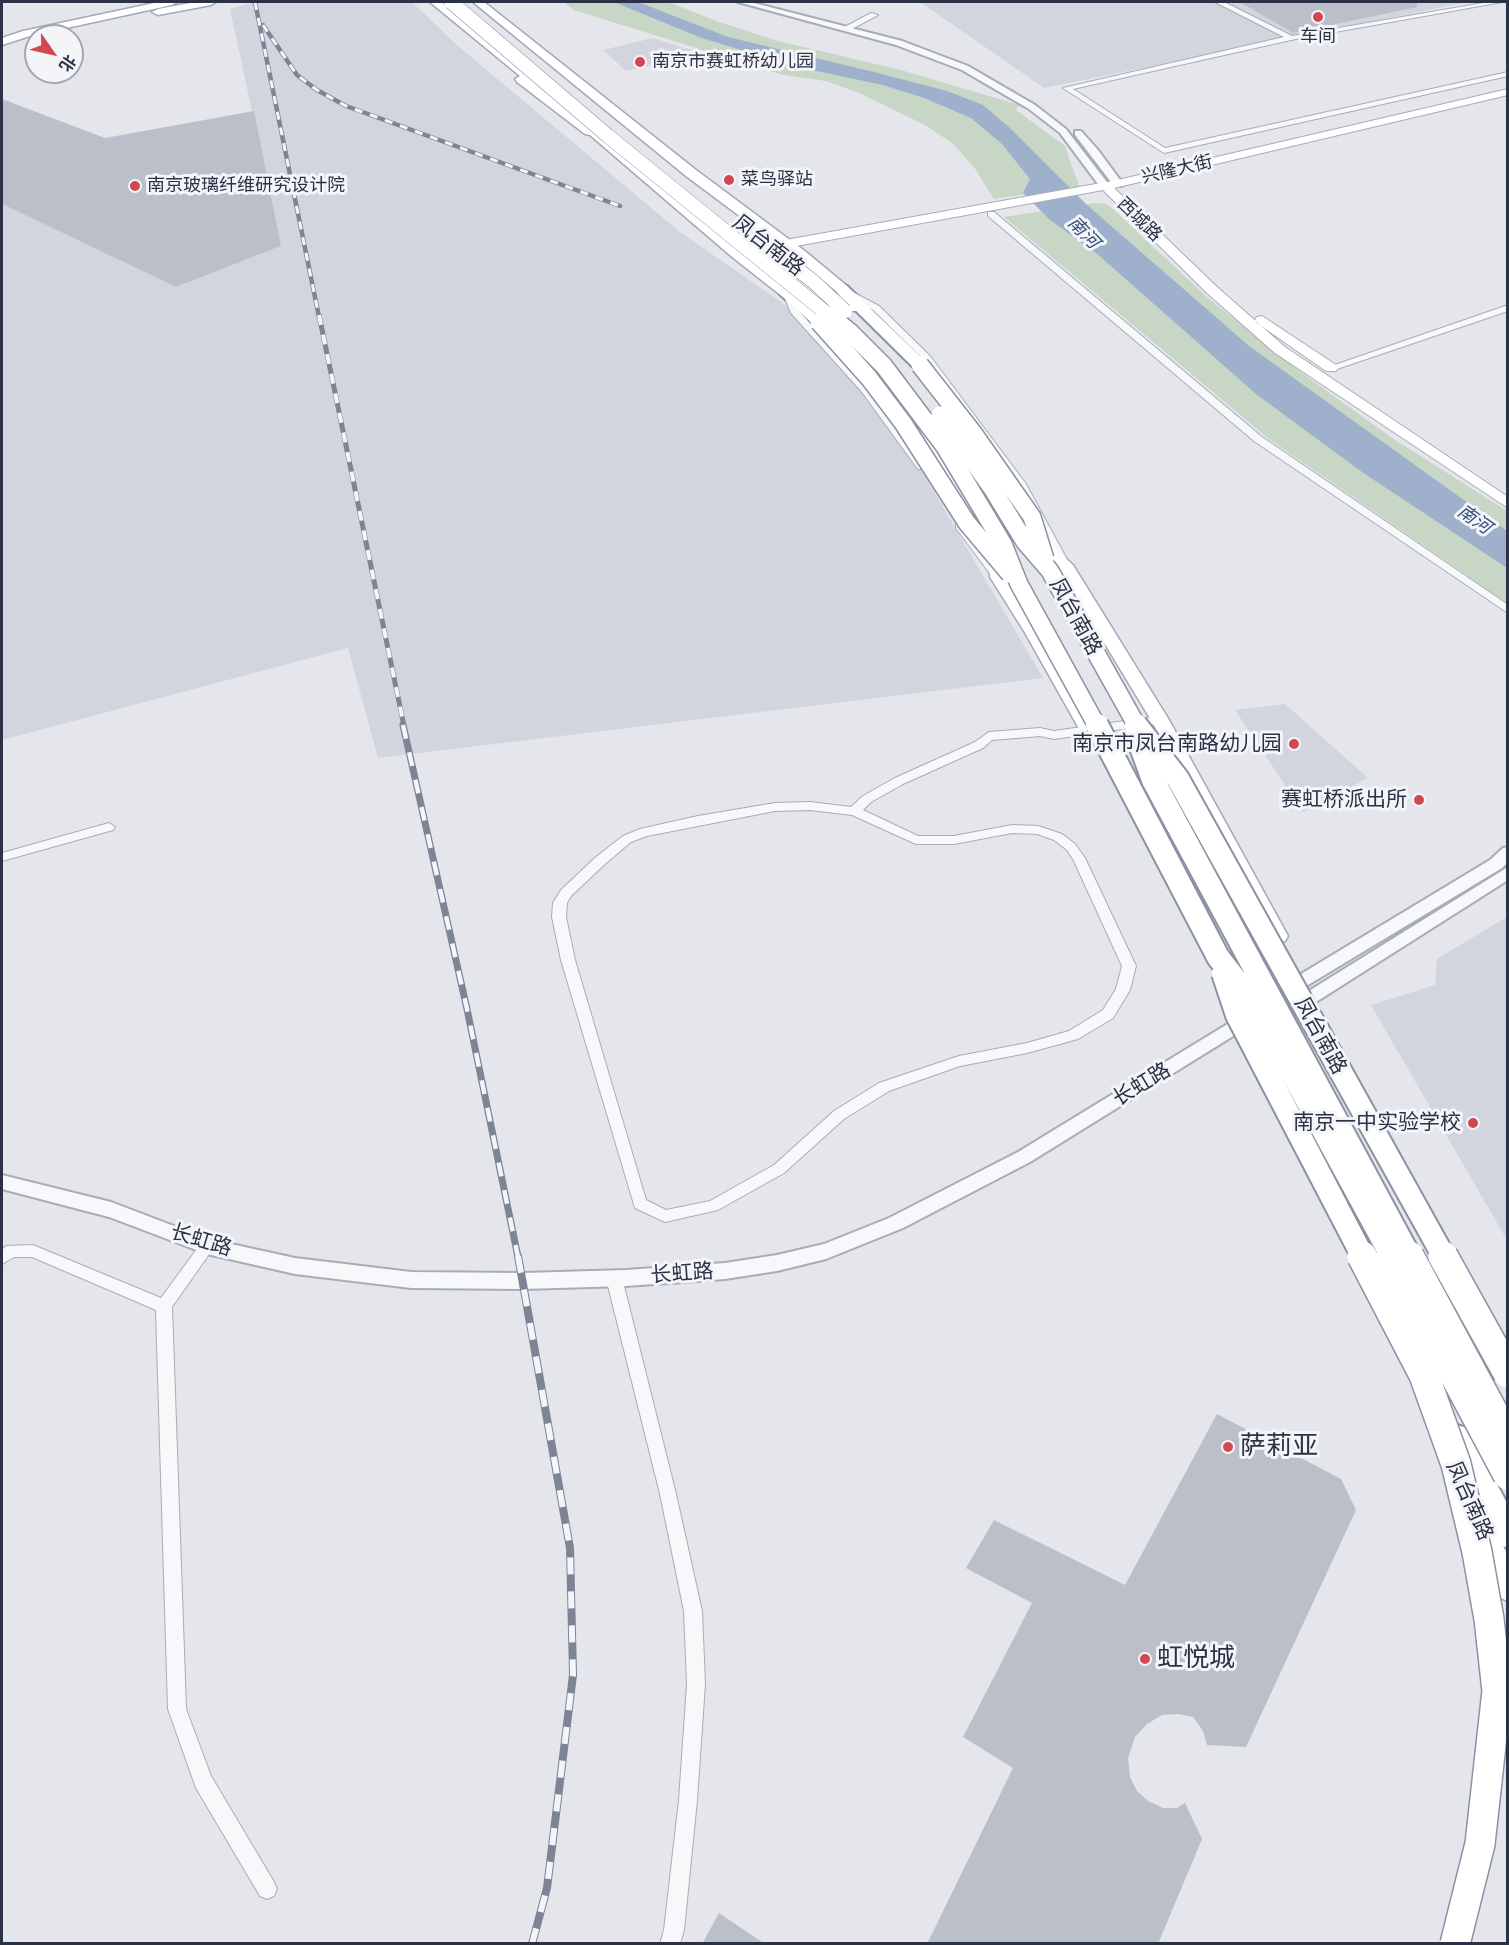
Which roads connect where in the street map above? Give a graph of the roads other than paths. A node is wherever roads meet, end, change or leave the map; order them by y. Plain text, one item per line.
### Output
1 (172, 2) edge
2 (210, 2) edge
3 (421, 2) edge
4 (435, 2) edge
5 (451, 2) edge
6 (469, 2) edge
7 (478, 2) edge
8 (742, 2) edge
9 (761, 2) edge
10 (1219, 2) edge
11 (1497, 2) edge
12 (1508, 8) edge
13 (874, 15) dead end
14 (84, 27) edge
15 (848, 27) junction
16 (24, 38) edge
17 (1291, 38) junction
18 (5, 41) edge
19 (1508, 74) edge
20 (1508, 92) edge
21 (1508, 105) edge
22 (600, 138) junction
23 (1095, 152) junction
24 (1081, 153) junction
25 (1115, 189) junction
26 (1019, 204) junction
27 (991, 214) junction
28 (794, 250) junction
29 (744, 259) junction
30 (842, 290) junction
31 (788, 294) junction
32 (1508, 308) edge
33 (1331, 368) junction
34 (1508, 488) edge
35 (1508, 504) edge
36 (1057, 568) junction
37 (1019, 584) junction
38 (1508, 610) edge
39 (1130, 717) junction
40 (1160, 720) junction
41 (1090, 730) junction
42 (854, 812) junction
43 (109, 827) dead end
44 (1508, 852) edge
45 (2, 857) edge
46 (1508, 872) edge
47 (1218, 957) junction
48 (1302, 981) junction
49 (1310, 998) junction
50 (1245, 1022) junction
51 (2, 1182) edge
52 (207, 1246) junction
53 (2, 1258) edge
54 (614, 1278) junction
55 (164, 1306) junction
56 (1508, 1344) edge
57 (1508, 1373) edge
58 (1424, 1375) junction
59 (1508, 1439) edge
60 (1508, 1475) edge
61 (1508, 1535) edge
62 (1508, 1588) edge
63 (267, 1889) dead end
64 (670, 1944) edge
65 (1455, 1944) edge

1 - 18 main road
2 - 14 main road
3 - 22 main road, 凤台南路
4 - 22 main road, 凤台南路
5 - 37 highway, 凤台南路, bridge
6 - 36 highway, 凤台南路, bridge
7 - 28 main road, 凤台南路
8 - 15 street, 西城路
9 - 15 street, 西城路
10 - 17 street
11 - 12 street
11 - 17 street
13 - 15 street
15 - 23 street, 西城路
15 - 24 street, 西城路
16 - 18 main road
17 - 19 street
20 - 25 main road, 兴隆大街
21 - 25 main road, 兴隆大街
22 - 29 main road, 凤台南路
23 - 24 street
23 - 25 street, 西城路
24 - 25 street, 西城路
25 - 26 main road, 兴隆大街
25 - 33 main road, 西城路
25 - 35 main road, 西城路
26 - 27 main road, 兴隆大街
26 - 28 main road, 兴隆大街
27 - 28 main road, 兴隆大街
27 - 38 street
28 - 29 main road, 兴隆大街
28 - 29 main road, 兴隆大街
28 - 30 main road, 凤台南路
29 - 31 main road, 凤台南路
30 - 36 main road, 凤台南路
30 - 36 highway, bridge
31 - 37 highway, bridge
31 - 41 main road, 凤台南路
32 - 33 street
33 - 34 main road, 西城路
36 - 39 highway, 凤台南路, bridge
36 - 40 main road, 凤台南路
37 - 47 highway, 凤台南路, bridge
39 - 57 highway, 凤台南路, bridge
39 - 59 highway, bridge
40 - 41 street
40 - 48 main road, 凤台南路
41 - 42 street
41 - 50 main road, 凤台南路
42 - 42 street
43 - 45 street
44 - 48 street
46 - 49 street, 长虹路
47 - 58 highway, bridge
47 - 60 highway, bridge
48 - 49 main road, 凤台南路
49 - 50 street, 长虹路
49 - 56 main road, 凤台南路
50 - 54 street, 长虹路
50 - 62 main road, 凤台南路
51 - 52 street, 长虹路
52 - 54 street, 长虹路
52 - 55 street
53 - 55 street
54 - 64 street
55 - 63 street
58 - 61 highway, bridge
58 - 65 highway, bridge

